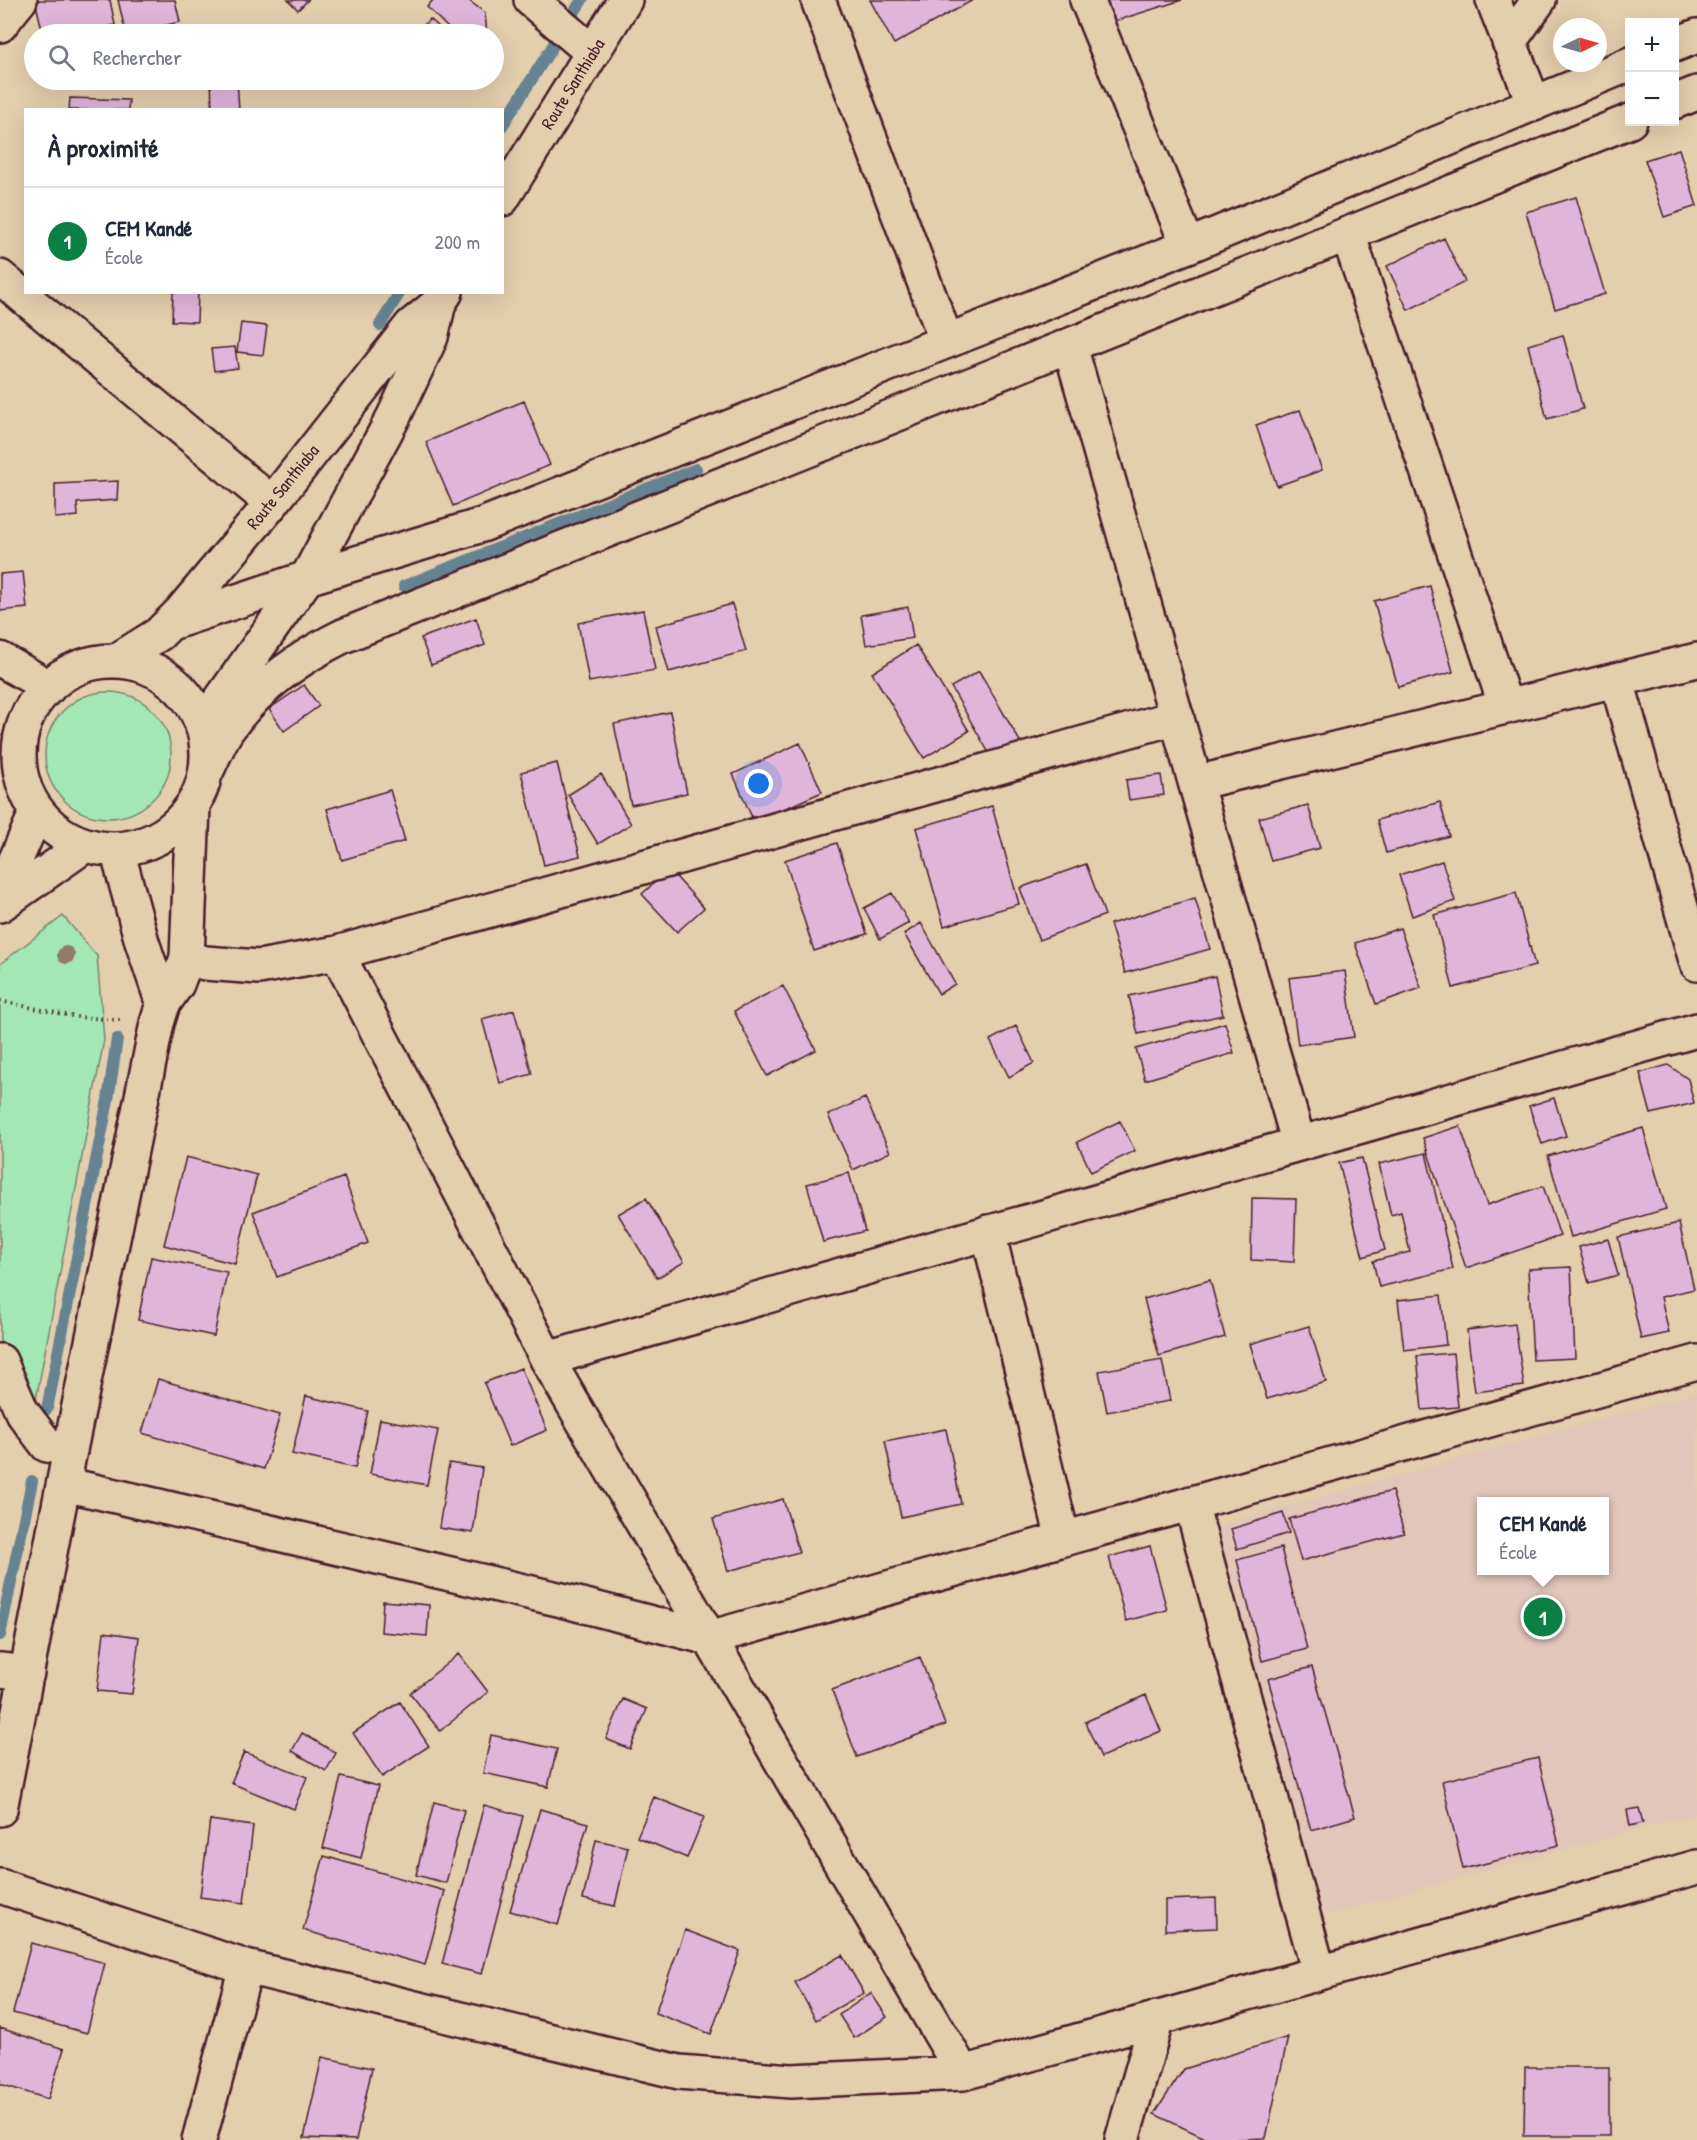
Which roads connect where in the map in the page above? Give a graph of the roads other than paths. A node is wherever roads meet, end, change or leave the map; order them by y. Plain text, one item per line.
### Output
1 (20, 0) edge
2 (531, 0) edge
3 (625, 0) edge
4 (818, 0) edge
5 (1087, 0) edge
6 (1493, 0) edge
7 (1539, 0) edge
8 (0, 25) edge
9 (1697, 36) edge
10 (1509, 42) junction
11 (1679, 43) edge
12 (592, 52) junction
13 (1625, 66) edge
14 (1697, 93) edge
15 (1679, 100) edge
16 (1534, 104) junction
17 (1625, 123) edge
18 (504, 196) edge
19 (1348, 234) junction
20 (1188, 246) junction
21 (0, 277) edge
22 (442, 298) edge
23 (946, 340) junction
24 (1070, 346) junction
25 (272, 503) junction
26 (307, 578) junction
27 (171, 623) junction
28 (0, 659) edge
29 (1697, 660) edge
30 (116, 661) junction
31 (1617, 681) junction
32 (49, 687) junction
33 (1506, 707) junction
34 (1177, 717) junction
35 (202, 726) junction
36 (10, 761) edge
37 (206, 772) junction
38 (1196, 783) junction
39 (193, 806) junction
40 (37, 812) junction
41 (84, 846) junction
42 (117, 850) junction
43 (0, 896) edge
44 (0, 905) edge
45 (336, 953) junction
46 (187, 958) junction
47 (1697, 964) edge
48 (163, 1004) junction
49 (1697, 1030) edge
50 (1299, 1144) junction
51 (988, 1232) junction
52 (547, 1359) junction
53 (0, 1360) edge
54 (1697, 1362) edge
55 (70, 1450) junction
56 (64, 1484) junction
57 (1191, 1503) junction
58 (1063, 1539) junction
59 (709, 1638) junction
60 (14, 1672) edge
61 (0, 1809) edge
62 (1697, 1867) edge
63 (0, 1886) edge
64 (246, 1967) junction
65 (1318, 1973) junction
66 (1157, 2018) junction
67 (963, 2073) junction
68 (199, 2140) edge
69 (1122, 2140) edge

1 - 8 street
2 - 12 street
3 - 12 street, Route Santhiaba
4 - 23 street
5 - 20 street
6 - 10 street
7 - 10 street
9 - 11 street
10 - 16 street
12 - 18 street, Route Santhiaba
13 - 16 street
14 - 15 street
16 - 20 street
17 - 19 street
19 - 24 street
19 - 33 street
20 - 23 street
21 - 25 street
22 - 25 street, Route Santhiaba
22 - 26 street, Route Santhiaba
23 - 26 street
24 - 34 street
24 - 37 street
25 - 27 street, Route Santhiaba
26 - 27 street
26 - 35 street, Route Santhiaba
27 - 30 street, Route Santhiaba
28 - 32 street
29 - 31 street
30 - 32 street
30 - 35 street
31 - 33 street
31 - 47 street
32 - 36 street
33 - 38 street
34 - 38 street
34 - 45 street
35 - 37 street
36 - 40 street
37 - 39 street
38 - 50 street
39 - 42 street
39 - 46 street
40 - 41 street
40 - 43 street
41 - 42 street
41 - 44 street
42 - 48 street
45 - 46 street
45 - 52 street
46 - 48 street
48 - 55 street
49 - 50 street
50 - 51 street
51 - 52 street
51 - 58 street
52 - 59 street
53 - 55 street
54 - 57 street
55 - 56 street
56 - 59 street
56 - 60 street
57 - 58 street
57 - 65 street
58 - 59 street
59 - 67 street
60 - 61 street
62 - 65 street
63 - 64 street
64 - 67 street
64 - 68 street
65 - 66 street
66 - 67 street
66 - 69 street

